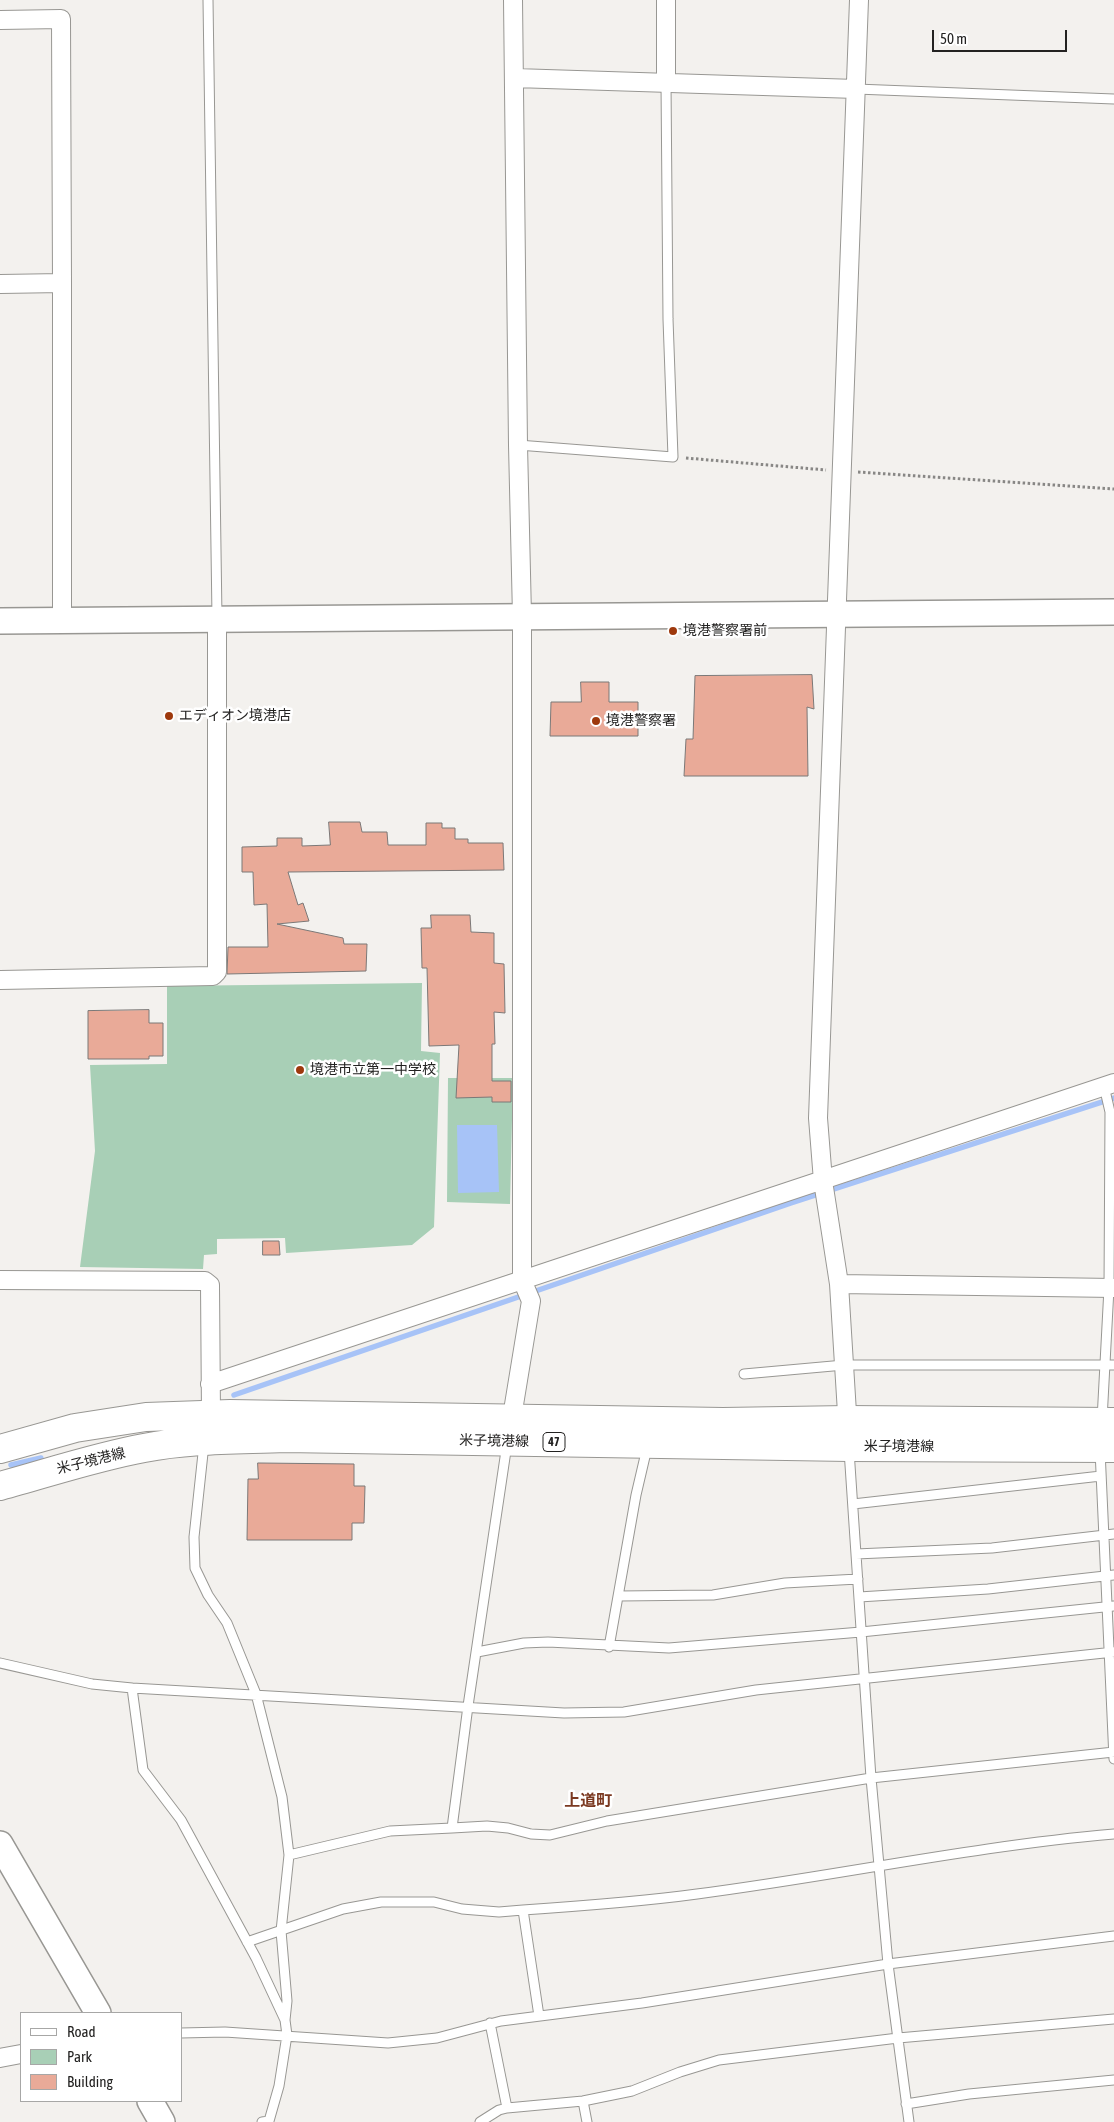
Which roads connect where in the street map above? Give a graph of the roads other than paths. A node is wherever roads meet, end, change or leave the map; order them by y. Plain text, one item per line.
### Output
1 (208, 0) edge
2 (513, 0) edge
3 (666, 0) edge
4 (859, 0) edge
5 (0, 20) edge
6 (515, 78) junction
7 (666, 82) junction
8 (856, 90) junction
9 (1114, 99) edge
10 (62, 283) junction
11 (0, 284) edge
12 (518, 445) junction
13 (1114, 612) edge
14 (838, 615) junction
15 (522, 616) junction
16 (217, 620) junction
17 (62, 621) junction
18 (0, 622) edge
19 (0, 980) edge
20 (1109, 1085) edge
21 (822, 1181) junction
22 (0, 1280) edge
23 (522, 1280) junction
24 (839, 1284) junction
25 (1112, 1288) edge
26 (844, 1365) junction
27 (1104, 1365) junction
28 (1114, 1365) edge
29 (744, 1374) dead end
30 (210, 1384) junction
31 (207, 1428) junction
32 (510, 1430) junction
33 (848, 1434) junction
34 (1105, 1435) edge
35 (648, 1443) junction
36 (0, 1449) edge
37 (1101, 1476) junction
38 (0, 1486) edge
39 (853, 1504) junction
40 (1114, 1534) edge
41 (1104, 1535) junction
42 (856, 1554) junction
43 (1110, 1575) edge
44 (858, 1579) junction
45 (619, 1596) junction
46 (859, 1597) junction
47 (1110, 1606) edge
48 (861, 1632) junction
49 (609, 1646) junction
50 (477, 1652) junction
51 (1111, 1652) edge
52 (0, 1663) edge
53 (864, 1679) junction
54 (132, 1688) junction
55 (256, 1694) junction
56 (468, 1706) junction
57 (1114, 1752) edge
58 (1114, 1758) edge
59 (871, 1778) junction
60 (452, 1828) junction
61 (1114, 1834) edge
62 (0, 1844) edge
63 (289, 1854) junction
64 (879, 1865) junction
65 (523, 1910) junction
66 (281, 1931) junction
67 (1114, 1936) edge
68 (248, 1942) junction
69 (888, 1964) junction
70 (97, 2012) edge
71 (539, 2016) junction
72 (1114, 2019) edge
73 (285, 2020) junction
74 (490, 2024) junction
75 (182, 2033) edge
76 (287, 2035) junction
77 (898, 2038) junction
78 (20, 2054) edge
79 (0, 2058) edge
80 (1114, 2080) edge
81 (151, 2102) edge
82 (583, 2102) junction
83 (906, 2104) junction
84 (507, 2108) junction
85 (162, 2122) edge
86 (268, 2122) edge
87 (480, 2122) edge
88 (587, 2122) edge
89 (909, 2122) edge

1 - 16 lane
2 - 6 street
3 - 7 street
4 - 8 street
5 - 10 street
6 - 7 street
6 - 12 street
7 - 8 street
7 - 12 lane
8 - 9 lane
8 - 14 street
10 - 11 street
10 - 17 street
12 - 15 street
13 - 14 street
14 - 15 street
14 - 21 street
15 - 16 street
15 - 23 street
16 - 17 street
16 - 19 street
17 - 18 street
20 - 21 street
20 - 25 lane
21 - 23 street
21 - 24 street
22 - 30 street
23 - 30 street
23 - 32 street
24 - 25 street
24 - 26 street
25 - 27 lane
26 - 27 lane
26 - 29 lane
26 - 33 street
27 - 28 lane
27 - 34 lane
30 - 31 street
31 - 32 main road, 米子境港線 / 47
31 - 36 main road, 米子境港線 / 47
31 - 38 main road, 米子境港線 / 47
31 - 55 lane
32 - 33 main road, 米子境港線 / 47
32 - 35 main road, 米子境港線 / 47
32 - 50 lane
33 - 34 main road, 米子境港線 / 47
33 - 35 main road, 米子境港線 / 47
33 - 39 lane
34 - 37 lane
35 - 45 lane
37 - 39 lane
37 - 41 lane
39 - 42 lane
40 - 41 lane
41 - 42 lane
41 - 43 lane
42 - 44 lane
43 - 46 lane
43 - 47 lane
44 - 45 lane
44 - 46 lane
45 - 49 lane
46 - 48 lane
47 - 48 lane
47 - 51 lane
48 - 49 lane
48 - 53 lane
49 - 50 lane
50 - 56 lane
51 - 53 lane
51 - 57 lane
52 - 54 lane
53 - 56 lane
53 - 59 lane
54 - 55 lane
54 - 68 lane
55 - 56 lane
55 - 63 lane
56 - 60 lane
57 - 58 lane
57 - 59 lane
59 - 60 lane
59 - 64 lane
60 - 63 lane
61 - 64 lane
62 - 70 street
63 - 66 lane
64 - 65 lane
64 - 69 lane
65 - 66 lane
65 - 71 lane
66 - 68 lane
66 - 73 lane
67 - 69 lane
68 - 73 lane
69 - 71 lane
69 - 77 lane
71 - 74 lane
72 - 77 lane
73 - 76 lane
74 - 76 lane
74 - 84 lane
75 - 76 lane
76 - 86 lane
77 - 82 lane
77 - 83 lane
78 - 79 street
80 - 83 lane
81 - 85 street
82 - 84 lane
82 - 88 lane
83 - 89 lane
84 - 87 lane

